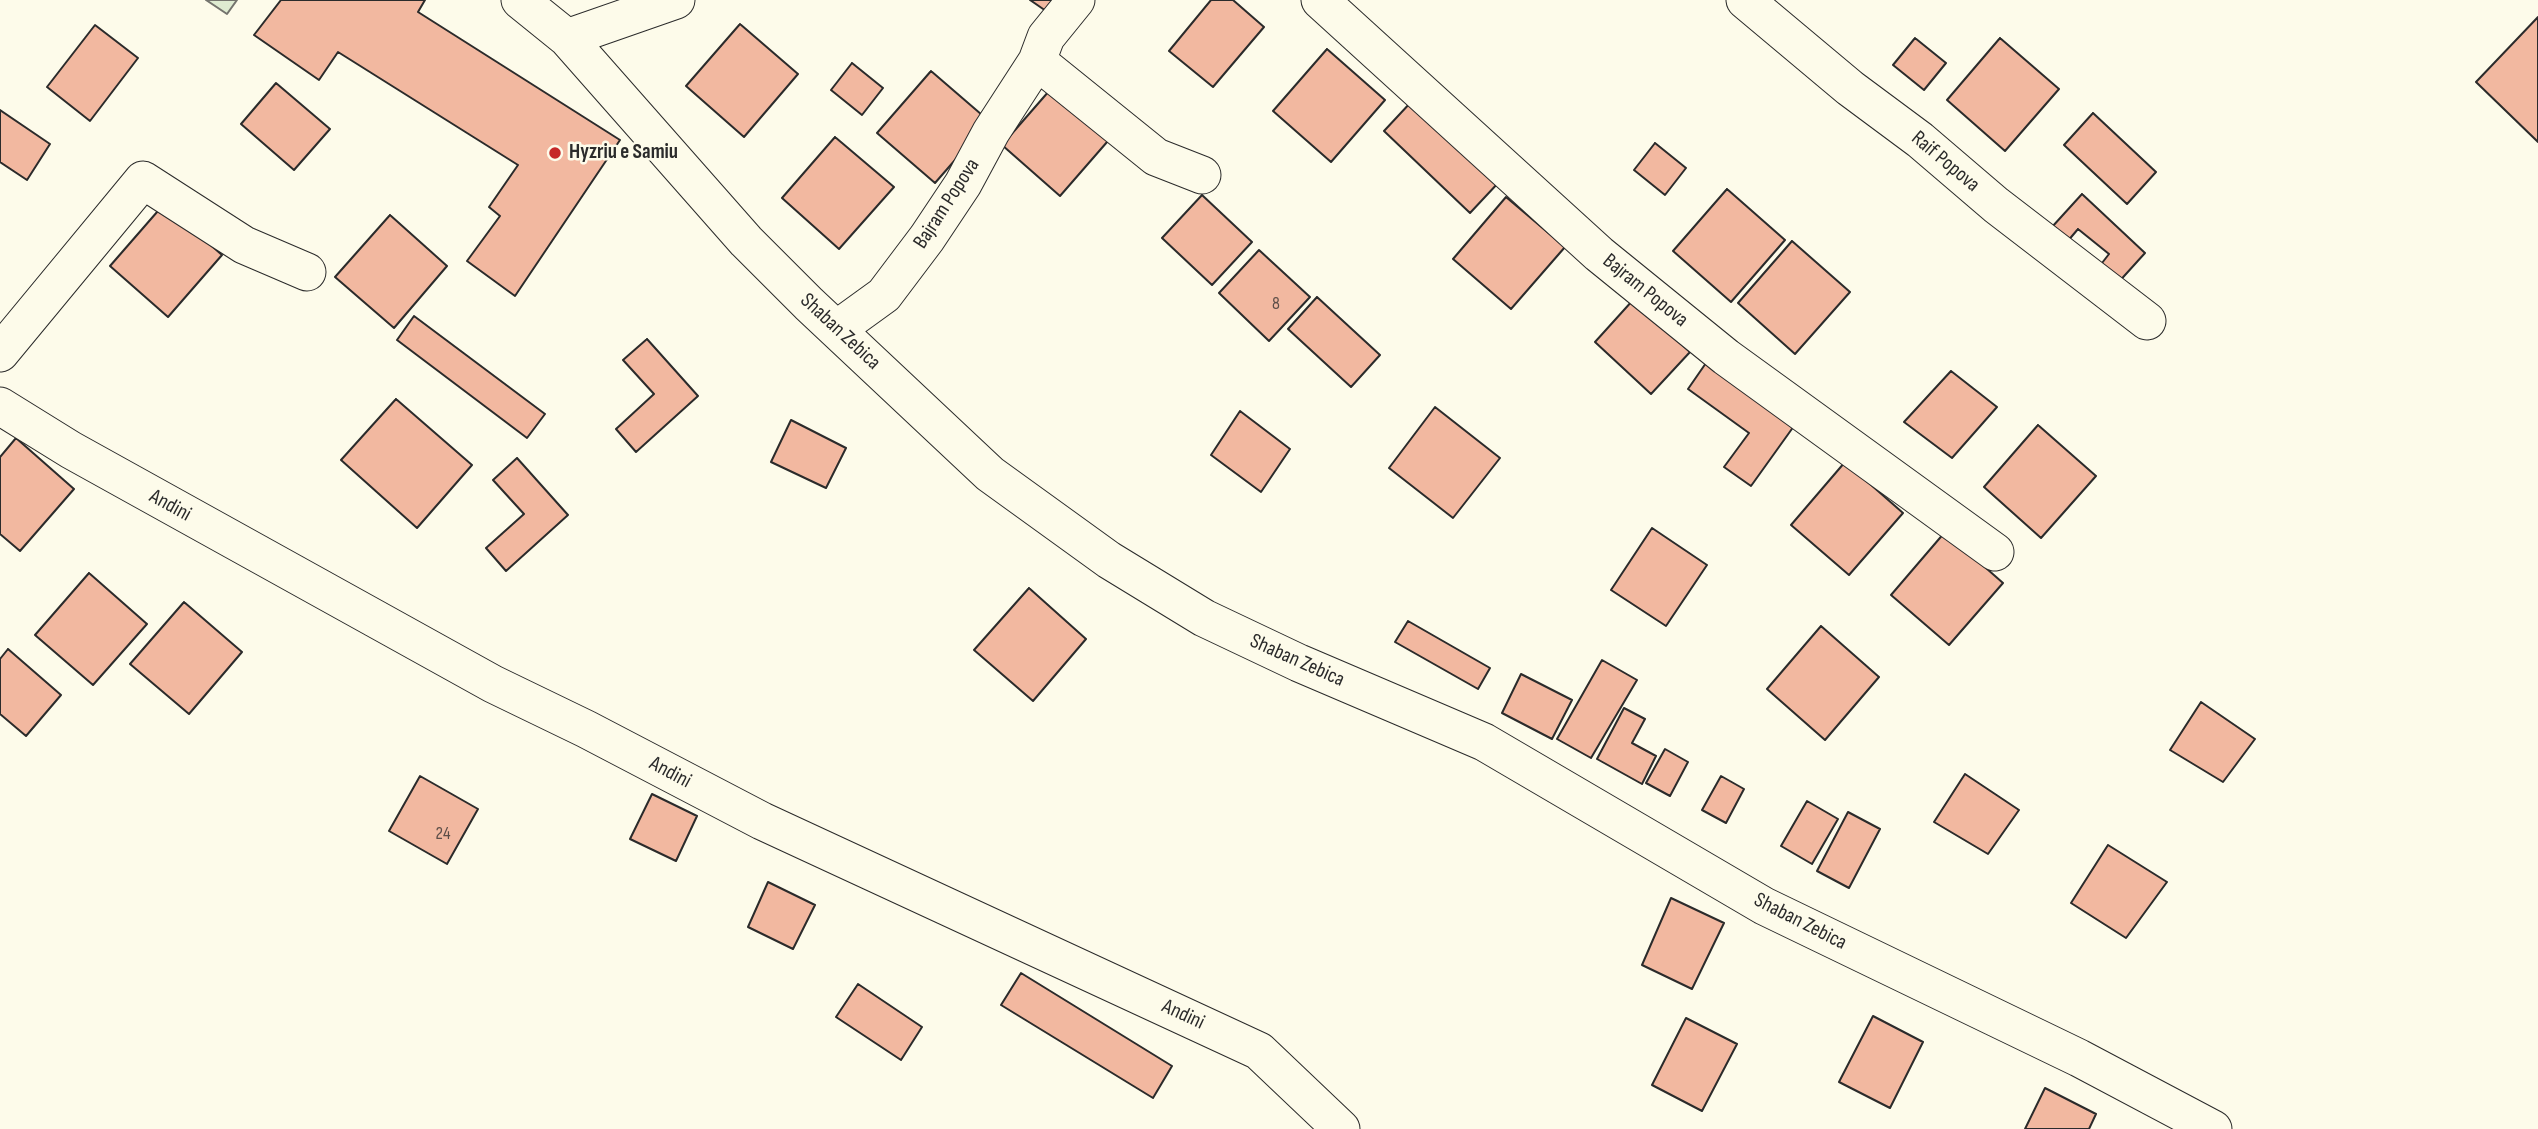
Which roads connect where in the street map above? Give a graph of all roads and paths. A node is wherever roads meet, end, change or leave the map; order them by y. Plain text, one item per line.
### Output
1 (520, 0) edge
2 (676, 0) edge
3 (1076, 0) edge
4 (1320, 0) edge
5 (1745, 0) edge
6 (566, 38) junction
7 (1037, 61) junction
8 (1202, 175) dead end
9 (307, 272) dead end
10 (2147, 321) dead end
11 (836, 329) junction
12 (0, 353) edge
13 (0, 406) edge
14 (1995, 552) dead end
15 (1341, 1129) edge
16 (2213, 1129) edge

1 - 6 street, Shaban Zebica
2 - 6 street
3 - 7 street, Bajram Popova
4 - 14 street, Bajram Popova
5 - 10 street, Raif Popova
6 - 11 street, Shaban Zebica
7 - 8 street
7 - 11 street, Bajram Popova
9 - 12 street
11 - 16 street, Shaban Zebica
13 - 15 street, Andini

